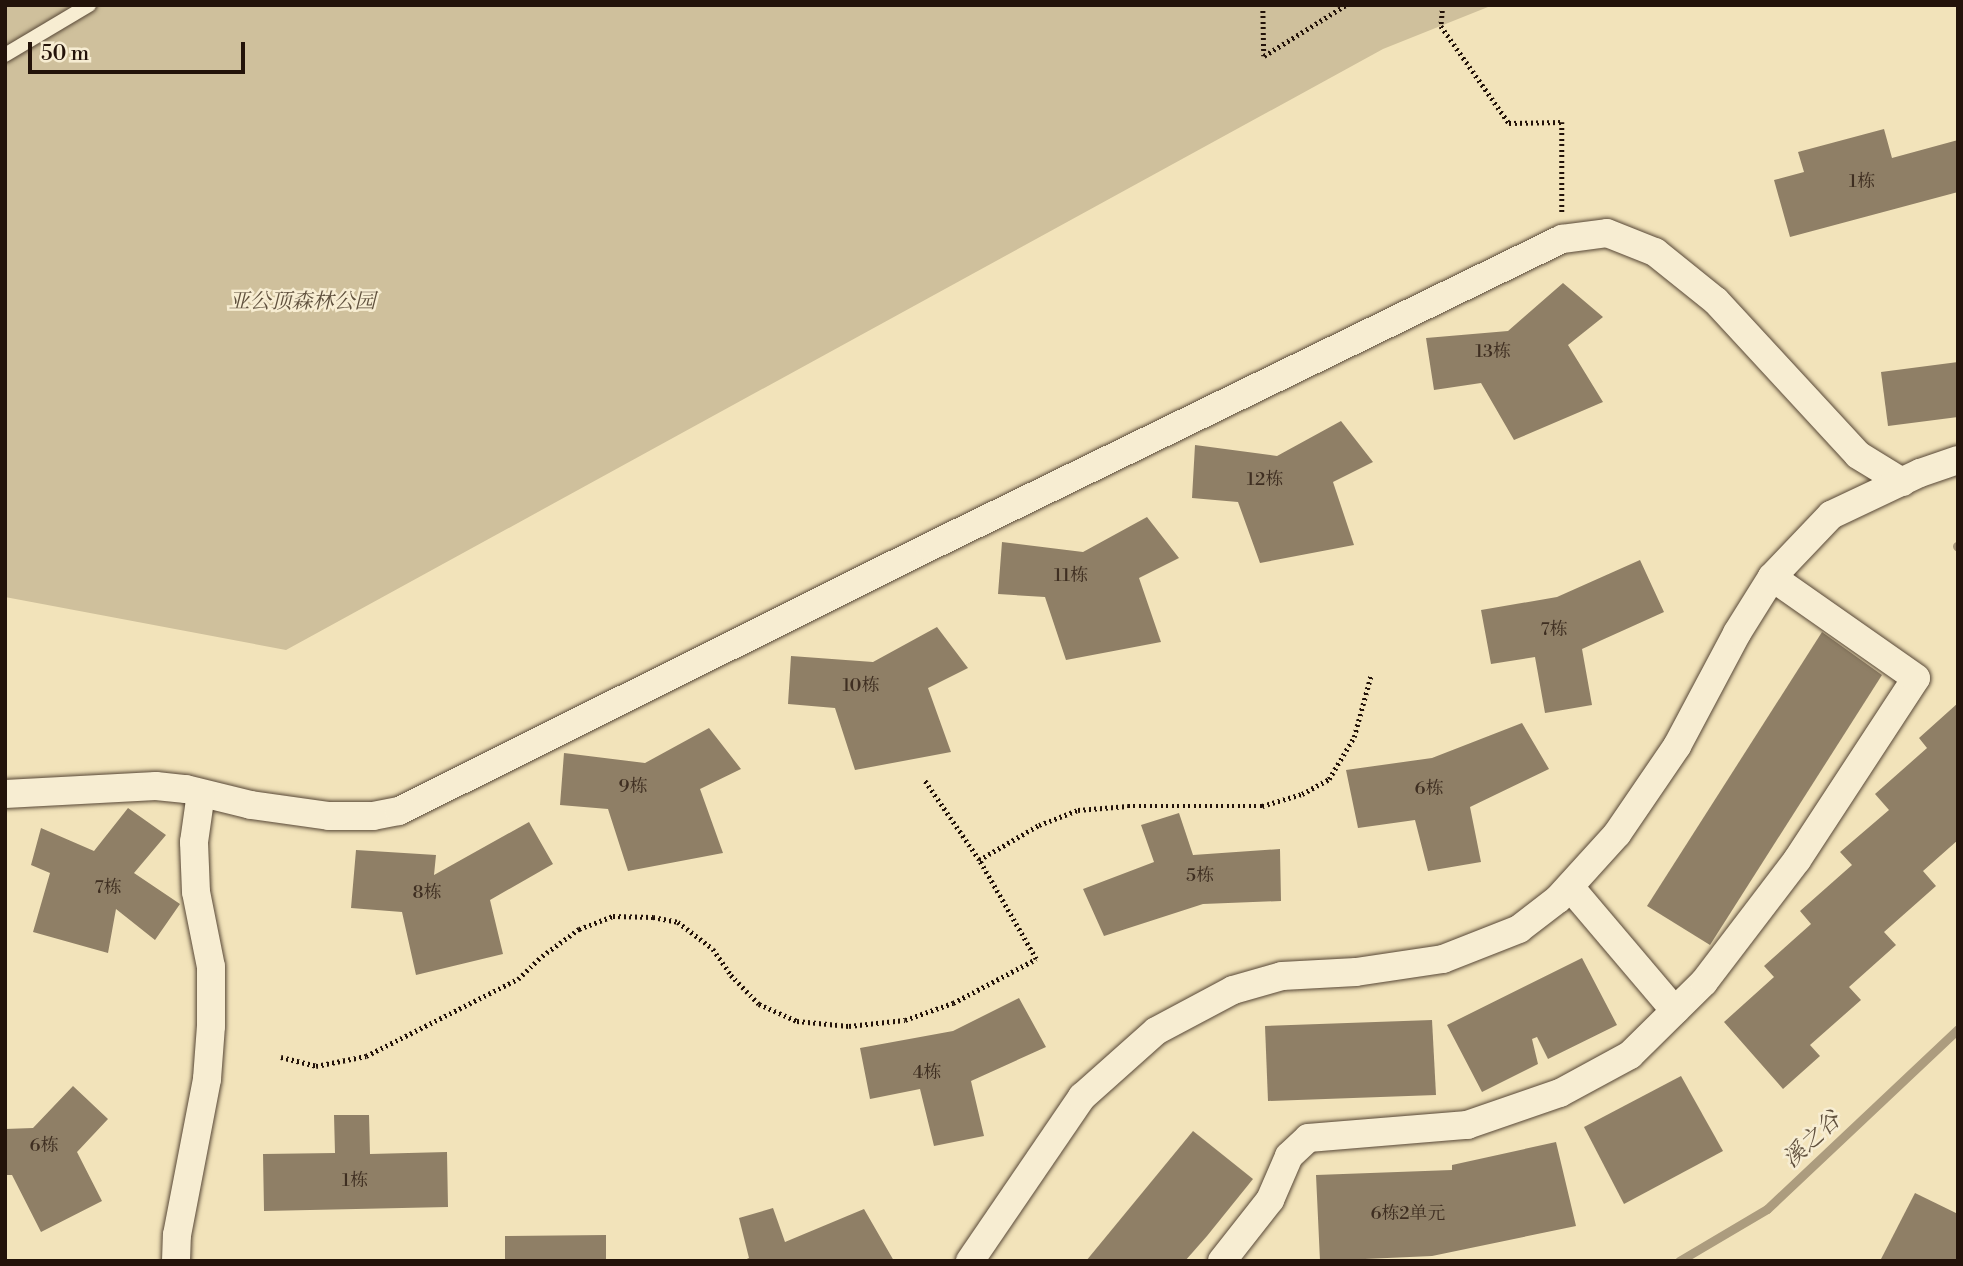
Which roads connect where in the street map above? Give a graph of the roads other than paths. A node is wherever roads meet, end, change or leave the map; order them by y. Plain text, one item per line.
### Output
1 (89, 5) edge
2 (5, 55) edge
3 (1958, 460) edge
4 (1902, 482) junction
5 (1772, 578) junction
6 (201, 793) junction
7 (5, 794) edge
8 (1570, 887) junction
9 (1675, 1011) junction
10 (176, 1261) edge
11 (970, 1261) edge
12 (1222, 1261) edge

1 - 2 lane
3 - 4 street
4 - 5 street
4 - 6 street
5 - 8 street
5 - 9 street
6 - 7 street
6 - 10 street
8 - 9 street
8 - 11 street
9 - 12 street

